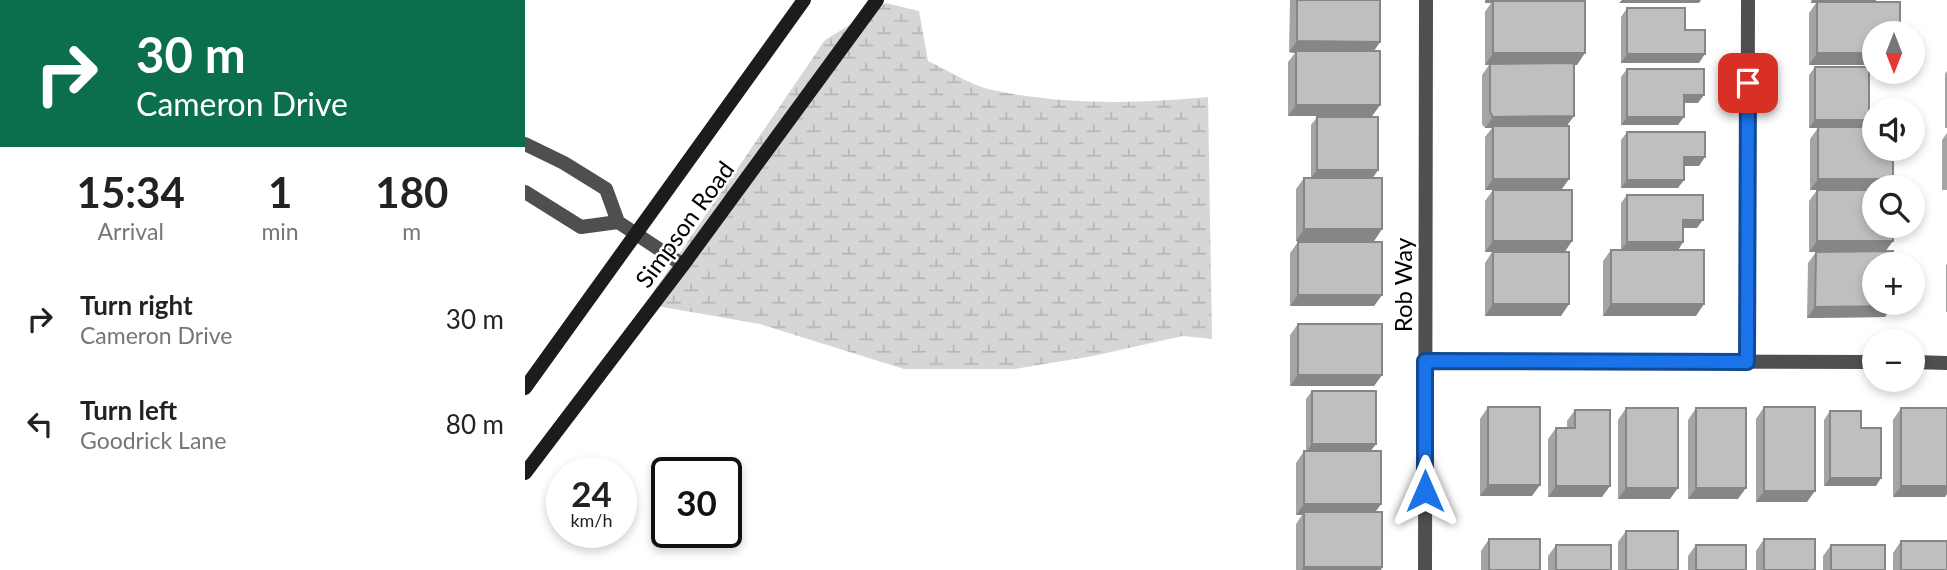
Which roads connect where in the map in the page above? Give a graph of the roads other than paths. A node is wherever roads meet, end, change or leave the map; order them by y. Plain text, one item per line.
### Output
1 (804, 0) edge
2 (877, 0) edge
3 (1426, 0) edge
4 (1748, 0) edge
5 (525, 144) edge
6 (525, 192) edge
7 (618, 222) junction
8 (637, 235) junction
9 (683, 265) junction
10 (1425, 361) junction
11 (1747, 362) junction
12 (1862, 362) edge
13 (1925, 362) edge
14 (1947, 362) edge
15 (525, 388) edge
16 (525, 473) edge
17 (1425, 570) edge

1 - 8 main road, Simpson Road
2 - 9 main road, Simpson Road
3 - 10 street, Rob Way
4 - 11 street
5 - 7 street
6 - 7 street
7 - 8 street
8 - 9 street
8 - 15 main road, Simpson Road
9 - 16 main road, Simpson Road
10 - 11 street
10 - 17 street, Rob Way
11 - 12 street
13 - 14 street

